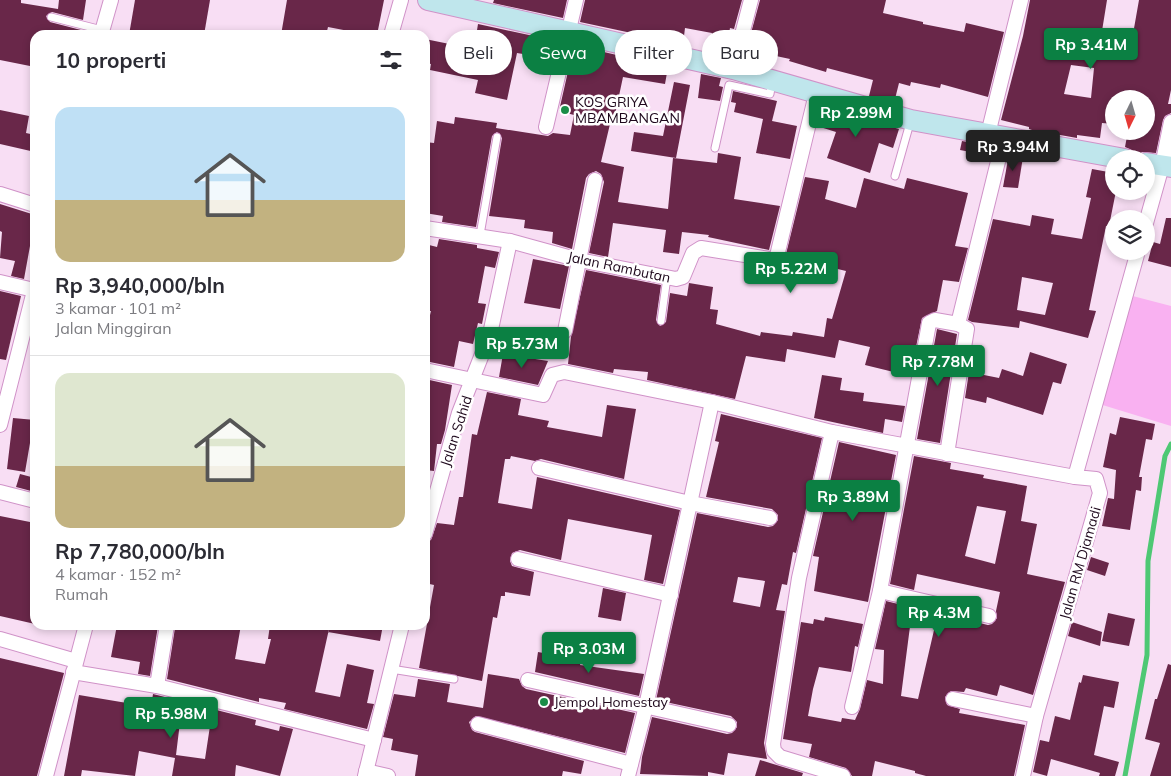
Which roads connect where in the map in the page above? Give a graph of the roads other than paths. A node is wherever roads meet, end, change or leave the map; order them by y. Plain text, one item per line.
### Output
1 (111, 0) edge
2 (402, 0) edge
3 (428, 0) edge
4 (576, 0) edge
5 (751, 0) edge
6 (1022, 0) edge
7 (52, 17) dead end
8 (95, 30) edge
9 (103, 30) edge
10 (393, 30) edge
11 (564, 30) edge
12 (569, 30) edge
13 (743, 30) edge
14 (605, 39) edge
15 (702, 62) edge
16 (559, 75) edge
17 (752, 75) edge
18 (772, 81) junction
19 (816, 94) junction
20 (911, 120) junction
21 (1171, 122) edge
22 (546, 128) dead end
23 (996, 136) junction
24 (497, 137) dead end
25 (716, 148) dead end
26 (1105, 155) edge
27 (1160, 165) edge
28 (896, 176) dead end
29 (595, 180) dead end
30 (0, 194) edge
31 (30, 203) edge
32 (1149, 210) edge
33 (430, 229) edge
34 (480, 235) junction
35 (510, 241) junction
36 (579, 260) junction
37 (1136, 260) edge
38 (667, 277) junction
39 (0, 282) edge
40 (30, 288) edge
41 (30, 308) edge
42 (660, 321) dead end
43 (958, 324) junction
44 (565, 331) dead end
45 (430, 371) edge
46 (473, 379) junction
47 (712, 402) junction
48 (0, 425) edge
49 (832, 432) junction
50 (906, 446) junction
51 (947, 454) junction
52 (539, 468) dead end
53 (1076, 477) junction
54 (0, 492) edge
55 (30, 500) edge
56 (690, 503) junction
57 (430, 516) edge
58 (770, 518) dead end
59 (518, 559) dead end
60 (880, 591) junction
61 (671, 594) junction
62 (989, 616) dead end
63 (85, 630) edge
64 (166, 630) edge
65 (401, 630) edge
66 (0, 639) edge
67 (75, 667) junction
68 (391, 669) junction
69 (454, 679) dead end
70 (528, 680) dead end
71 (157, 686) junction
72 (953, 699) dead end
73 (646, 706) junction
74 (852, 708) dead end
75 (1036, 716) junction
76 (478, 724) dead end
77 (729, 725) dead end
78 (374, 740) junction
79 (629, 770) edge
80 (810, 771) edge
81 (365, 774) edge
82 (46, 776) edge
83 (388, 776) edge
84 (843, 776) edge
85 (1022, 776) edge

1 - 9 street
2 - 10 street
3 - 11 street
4 - 12 street
5 - 13 street
6 - 23 street
7 - 8 lane
14 - 15 street
16 - 22 street
17 - 18 street
18 - 19 street
18 - 25 lane
19 - 20 street
19 - 38 street, Jalan Rambutan
20 - 23 street
20 - 28 lane
21 - 27 street
23 - 26 street
23 - 43 street
24 - 34 lane
27 - 32 street
29 - 36 street
30 - 31 street
33 - 34 street, Jalan Rambutan
34 - 35 street, Jalan Rambutan
35 - 36 street, Jalan Rambutan
35 - 46 street, Jalan Sahid
36 - 38 street, Jalan Rambutan
36 - 44 street
37 - 53 street
38 - 42 lane
39 - 40 street
41 - 48 street
43 - 50 street
43 - 51 street
45 - 46 street
46 - 47 street
46 - 57 street, Jalan Sahid
47 - 49 street
47 - 56 street
49 - 50 street
49 - 80 street
50 - 51 street
50 - 60 street
51 - 53 street
52 - 56 street
53 - 75 street, Jalan RM Djamadi
54 - 55 street
56 - 58 street
56 - 61 street
59 - 61 street
60 - 62 street
60 - 74 street
61 - 73 street
63 - 67 street
64 - 71 street
65 - 68 street
66 - 67 street
67 - 71 street
67 - 82 street
68 - 69 lane
68 - 78 street
70 - 73 street
71 - 78 street
72 - 75 street
73 - 77 street
73 - 79 street
75 - 85 street, Jalan RM Djamadi
76 - 79 street
78 - 81 street
80 - 84 street
81 - 83 street

